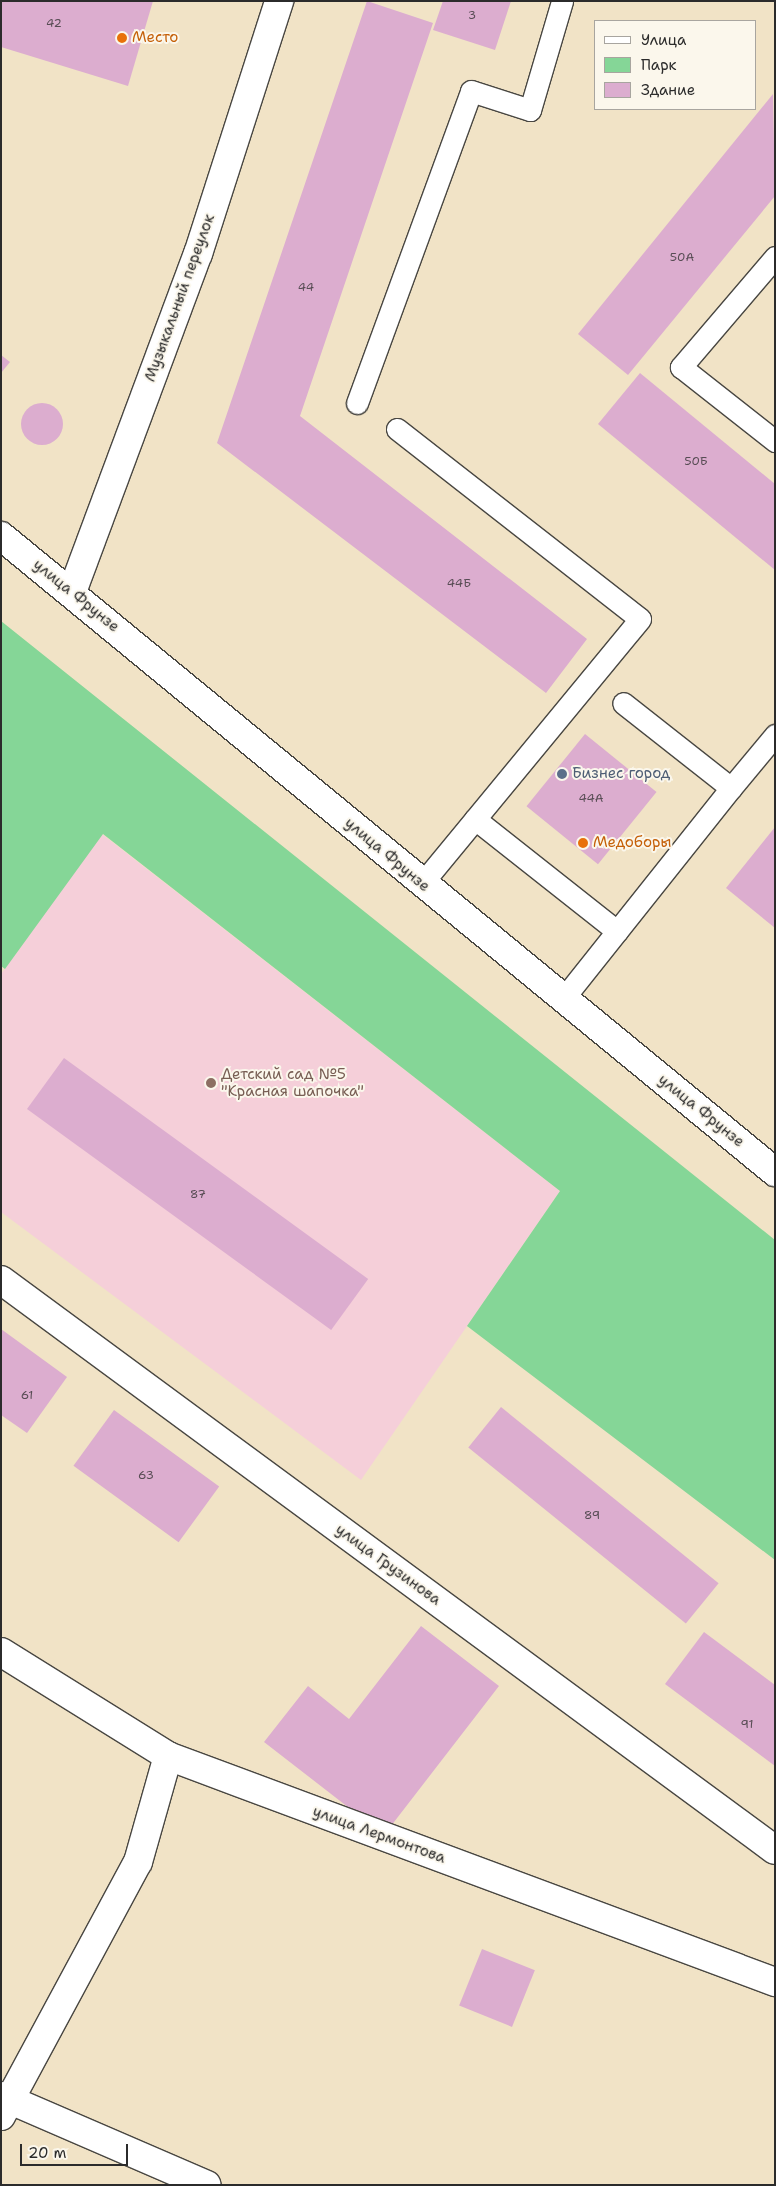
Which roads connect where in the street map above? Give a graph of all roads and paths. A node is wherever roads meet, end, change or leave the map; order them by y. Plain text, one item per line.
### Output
1 (279, 1) edge
2 (562, 1) edge
3 (775, 257) edge
4 (356, 403) dead end
5 (397, 429) dead end
6 (775, 441) edge
7 (1, 536) edge
8 (72, 592) junction
9 (623, 703) dead end
10 (775, 735) edge
11 (731, 788) junction
12 (475, 819) junction
13 (422, 883) junction
14 (617, 931) junction
15 (563, 999) junction
16 (775, 1172) edge
17 (1, 1280) edge
18 (1, 1652) edge
19 (168, 1756) junction
20 (775, 1850) edge
21 (775, 1982) edge
22 (4, 2104) edge
23 (207, 2185) edge

1 - 8 street, Музыкальный переулок
2 - 4 lane
3 - 6 lane
5 - 12 lane
7 - 8 street, улица Фрунзе
8 - 13 street, улица Фрунзе
9 - 11 lane
10 - 11 lane
11 - 14 lane
12 - 13 lane
12 - 14 lane
13 - 15 street, улица Фрунзе
14 - 15 lane
15 - 16 street, улица Фрунзе
17 - 20 street, улица Грузинова
18 - 19 street, улица Лермонтова
19 - 21 street, улица Лермонтова
19 - 22 street
22 - 23 street

